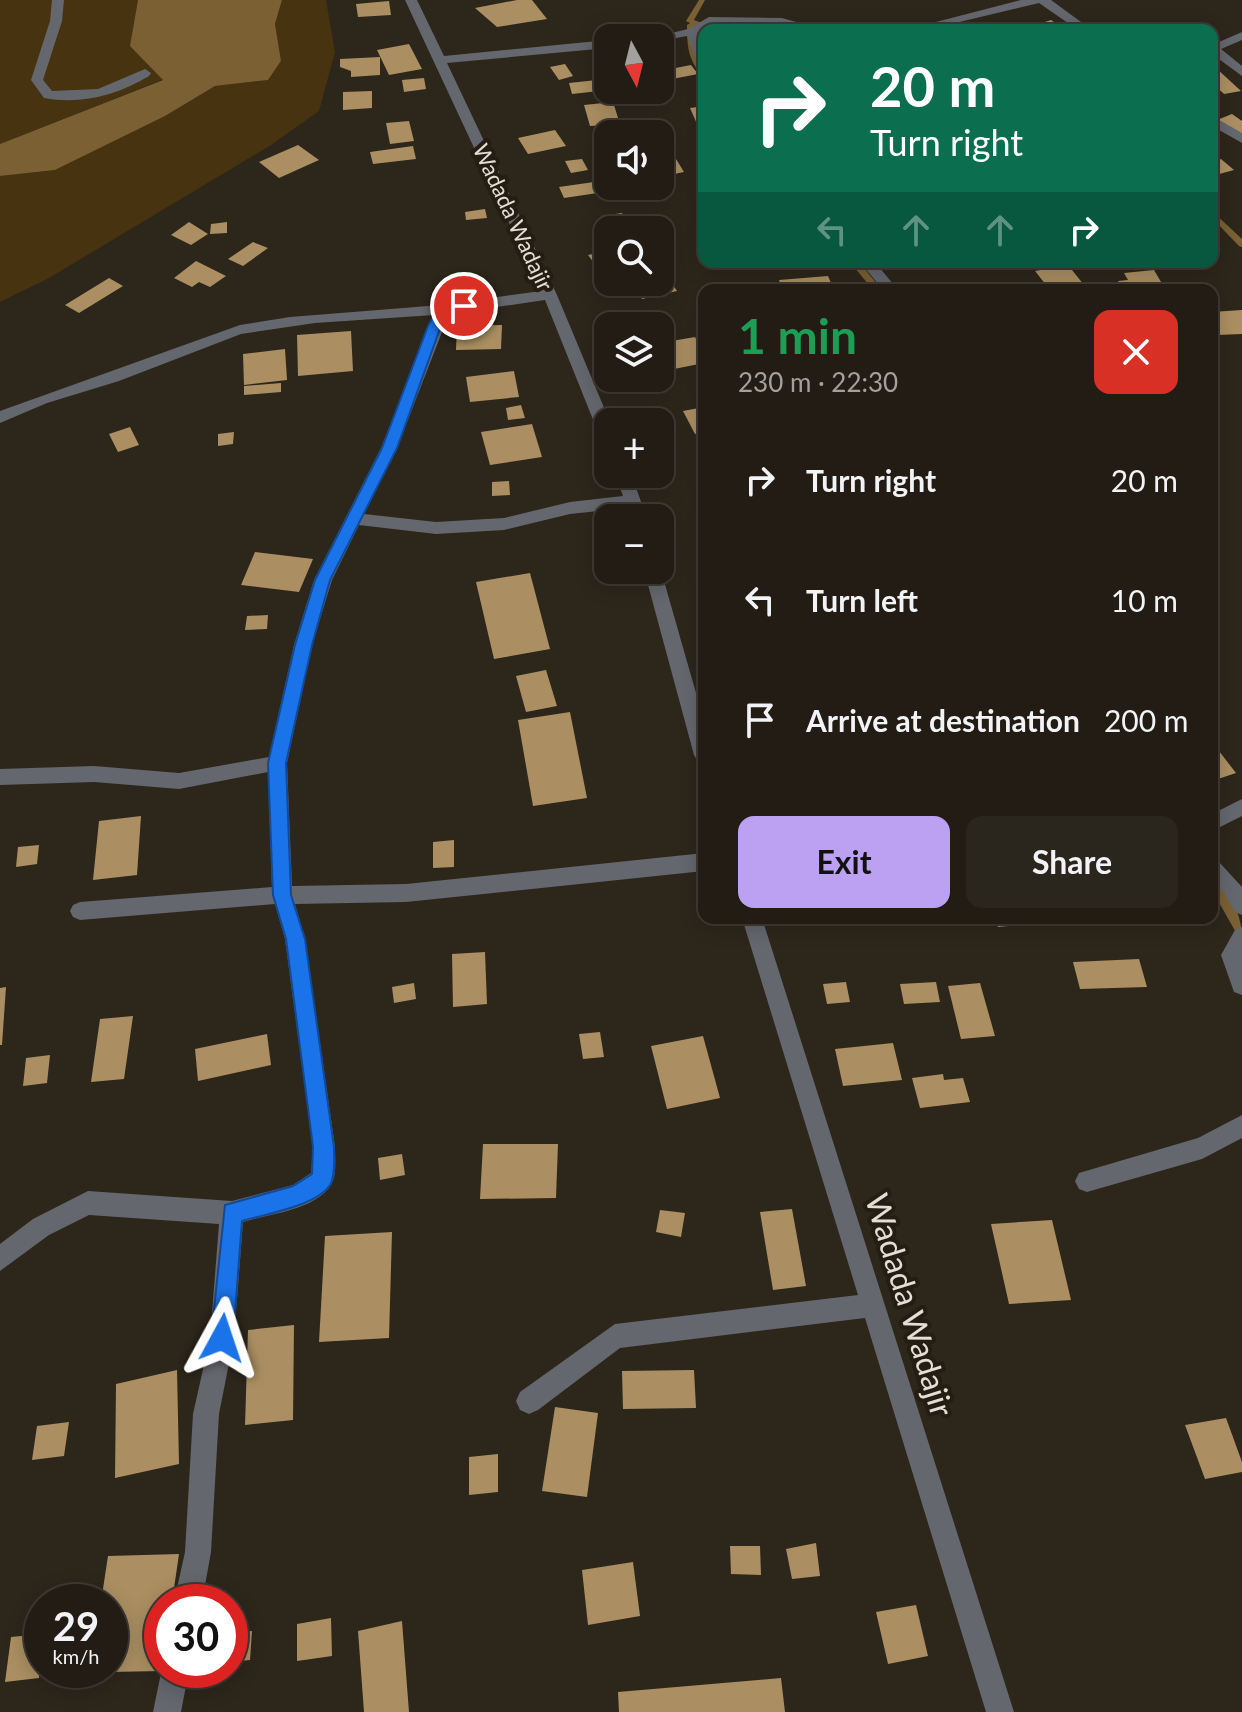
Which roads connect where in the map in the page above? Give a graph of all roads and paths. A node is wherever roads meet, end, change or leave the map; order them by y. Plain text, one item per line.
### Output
1 (58, 0) edge
2 (411, 0) edge
3 (1036, 0) edge
4 (1043, 0) edge
5 (704, 24) edge
6 (791, 24) edge
7 (936, 24) edge
8 (1077, 24) edge
9 (698, 28) edge
10 (691, 32) junction
11 (674, 35) edge
12 (1242, 36) edge
13 (594, 45) edge
14 (1218, 47) edge
15 (698, 50) edge
16 (1218, 53) edge
17 (441, 60) junction
18 (1242, 72) edge
19 (145, 73) dead end
20 (1218, 124) edge
21 (1242, 139) edge
22 (872, 268) edge
23 (886, 284) edge
24 (550, 295) junction
25 (443, 310) junction
26 (596, 408) edge
27 (0, 418) edge
28 (594, 509) edge
29 (354, 519) junction
30 (657, 584) edge
31 (698, 733) edge
32 (277, 763) junction
33 (0, 777) edge
34 (1242, 807) edge
35 (1218, 820) edge
36 (698, 863) edge
37 (1218, 874) edge
38 (282, 895) junction
39 (1242, 906) edge
40 (80, 911) dead end
41 (754, 924) edge
42 (1242, 936) edge
43 (1242, 985) edge
44 (1242, 1126) edge
45 (1087, 1181) dead end
46 (232, 1213) junction
47 (0, 1259) edge
48 (874, 1305) junction
49 (529, 1401) dead end
50 (192, 1584) edge
51 (172, 1688) edge
52 (167, 1712) edge
53 (1000, 1712) edge

1 - 19 street
2 - 17 street, Wadada Wadajir
3 - 7 street
4 - 8 street
5 - 6 street
9 - 10 street
10 - 11 street
10 - 15 street
12 - 14 street
13 - 17 street
16 - 18 street
17 - 24 street, Wadada Wadajir
20 - 21 street
22 - 23 street
24 - 25 street
24 - 26 street, Wadada Wadajir
25 - 27 street
25 - 29 street
28 - 29 street
29 - 32 street
30 - 31 street
32 - 33 street
32 - 38 street
34 - 35 street
36 - 38 street
37 - 39 street
38 - 40 street
38 - 46 street
41 - 48 street, Wadada Wadajir
42 - 43 street
44 - 45 street
46 - 47 street
46 - 50 street
48 - 49 street
48 - 53 street, Wadada Wadajir
51 - 52 street

